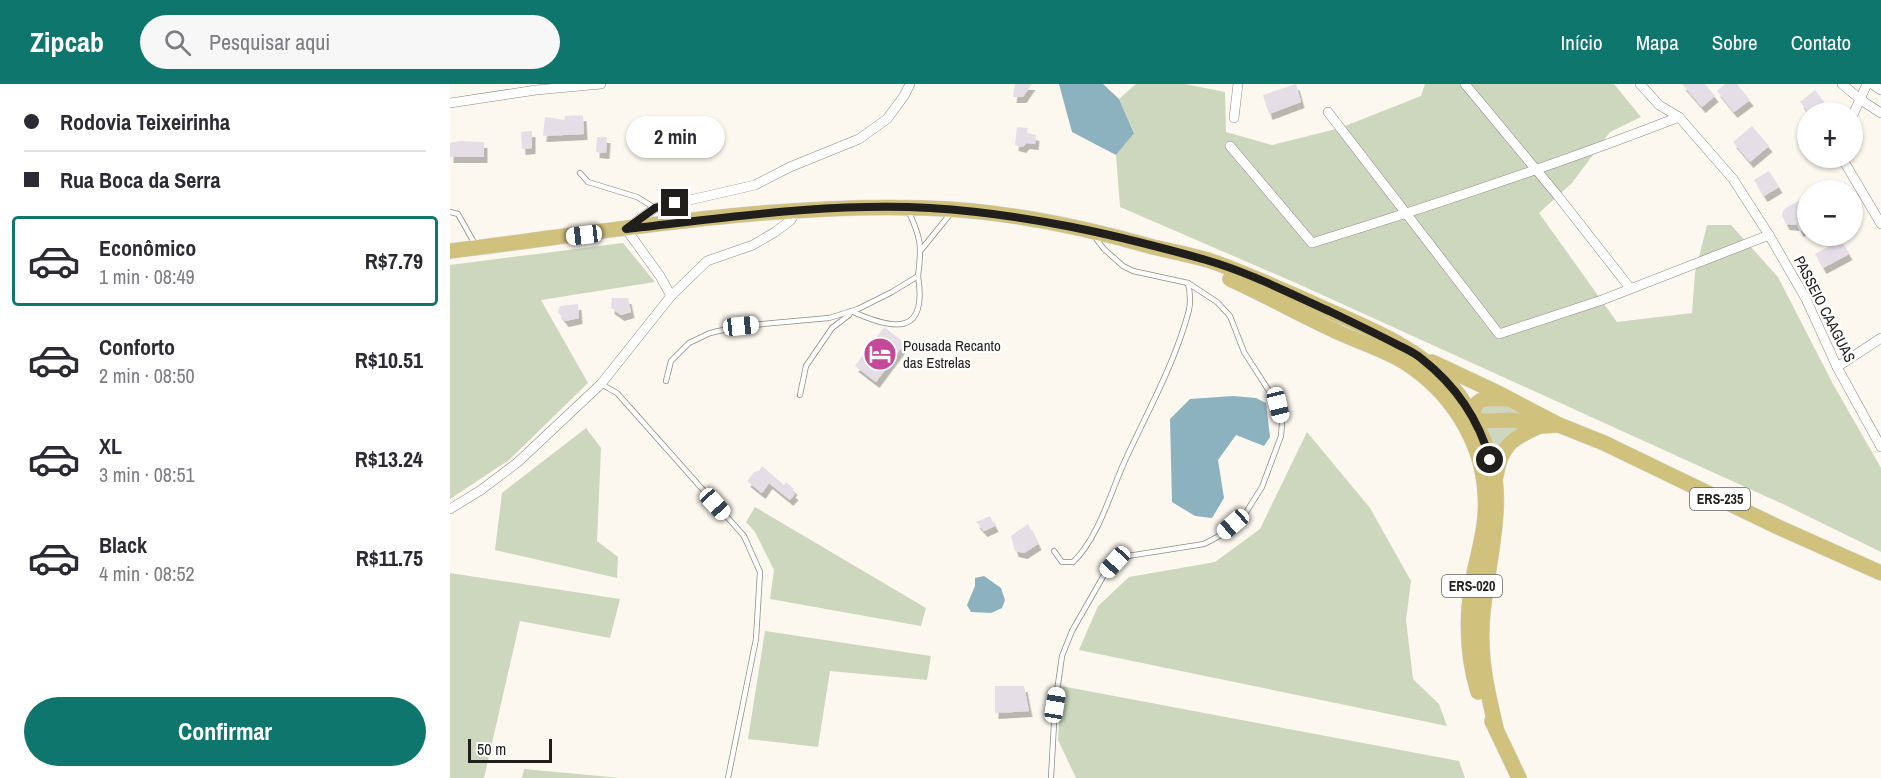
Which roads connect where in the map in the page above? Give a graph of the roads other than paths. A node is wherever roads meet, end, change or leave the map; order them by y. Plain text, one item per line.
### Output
1 (601, 84) edge
2 (910, 84) edge
3 (1238, 84) edge
4 (1465, 84) edge
5 (1640, 84) edge
6 (1842, 84) edge
7 (1867, 84) edge
8 (1872, 84) edge
9 (515, 89) edge
10 (1881, 90) edge
11 (1861, 100) junction
12 (450, 103) edge
13 (1328, 112) dead end
14 (1881, 113) edge
15 (1679, 117) junction
16 (1234, 118) dead end
17 (1230, 146) dead end
18 (1848, 168) edge
19 (1536, 169) junction
20 (580, 173) dead end
21 (907, 207) junction
22 (655, 208) junction
23 (954, 210) junction
24 (797, 211) junction
25 (450, 212) edge
26 (1406, 214) junction
27 (1881, 224) edge
28 (626, 229) junction
29 (1089, 229) junction
30 (1769, 235) junction
31 (477, 248) junction
32 (921, 250) junction
33 (450, 251) edge
34 (1179, 253) junction
35 (918, 276) junction
36 (1188, 283) junction
37 (1630, 288) junction
38 (670, 296) junction
39 (851, 311) junction
40 (1881, 338) edge
41 (1420, 357) junction
42 (1837, 367) junction
43 (666, 381) dead end
44 (601, 384) junction
45 (800, 395) dead end
46 (1509, 399) junction
47 (1465, 415) junction
48 (1559, 425) junction
49 (1540, 426) junction
50 (1881, 447) edge
51 (1496, 479) junction
52 (450, 509) edge
53 (1054, 551) dead end
54 (1881, 573) edge
55 (1496, 728) junction
56 (728, 778) edge
57 (1051, 778) edge
58 (1519, 778) edge

1 - 9 street
2 - 22 street
3 - 16 street
4 - 19 street
5 - 15 street, PASSEIO CAAGUAS
6 - 11 street
7 - 11 street
8 - 10 street
9 - 12 street
11 - 14 street
13 - 26 street
15 - 19 street
15 - 30 street, PASSEIO CAAGUAS
17 - 26 street
18 - 27 street
19 - 26 street
19 - 37 street
20 - 22 lane
21 - 23 main road, ERS-020
21 - 24 main road, ERS-020
21 - 32 lane
22 - 28 street
23 - 29 main road, ERS-020
23 - 32 lane
24 - 28 main road, ERS-020
24 - 38 street
25 - 31 lane
26 - 37 street
28 - 31 main road, ERS-020
28 - 38 street
29 - 34 main road, ERS-020
29 - 36 lane
30 - 37 street
30 - 42 street, PASSEIO CAAGUAS
31 - 33 main road, ERS-020
32 - 35 lane
34 - 41 main road, ERS-020
34 - 47 main road, ERS-020
35 - 39 lane
35 - 39 lane
36 - 53 lane
36 - 57 lane
38 - 44 street
39 - 43 lane
39 - 45 lane
40 - 42 street
41 - 46 main road, ERS-235
41 - 47 main road, ERS-020
42 - 50 street, PASSEIO CAAGUAS
44 - 52 street
44 - 56 lane
46 - 47 main road
46 - 48 main road, ERS-235
47 - 49 main road, ERS-235
47 - 51 main road, ERS-020
47 - 55 main road, ERS-020
48 - 49 main road, ERS-235
48 - 54 main road, ERS-235
49 - 51 main road
51 - 55 main road, ERS-020
55 - 58 main road, ERS-020

